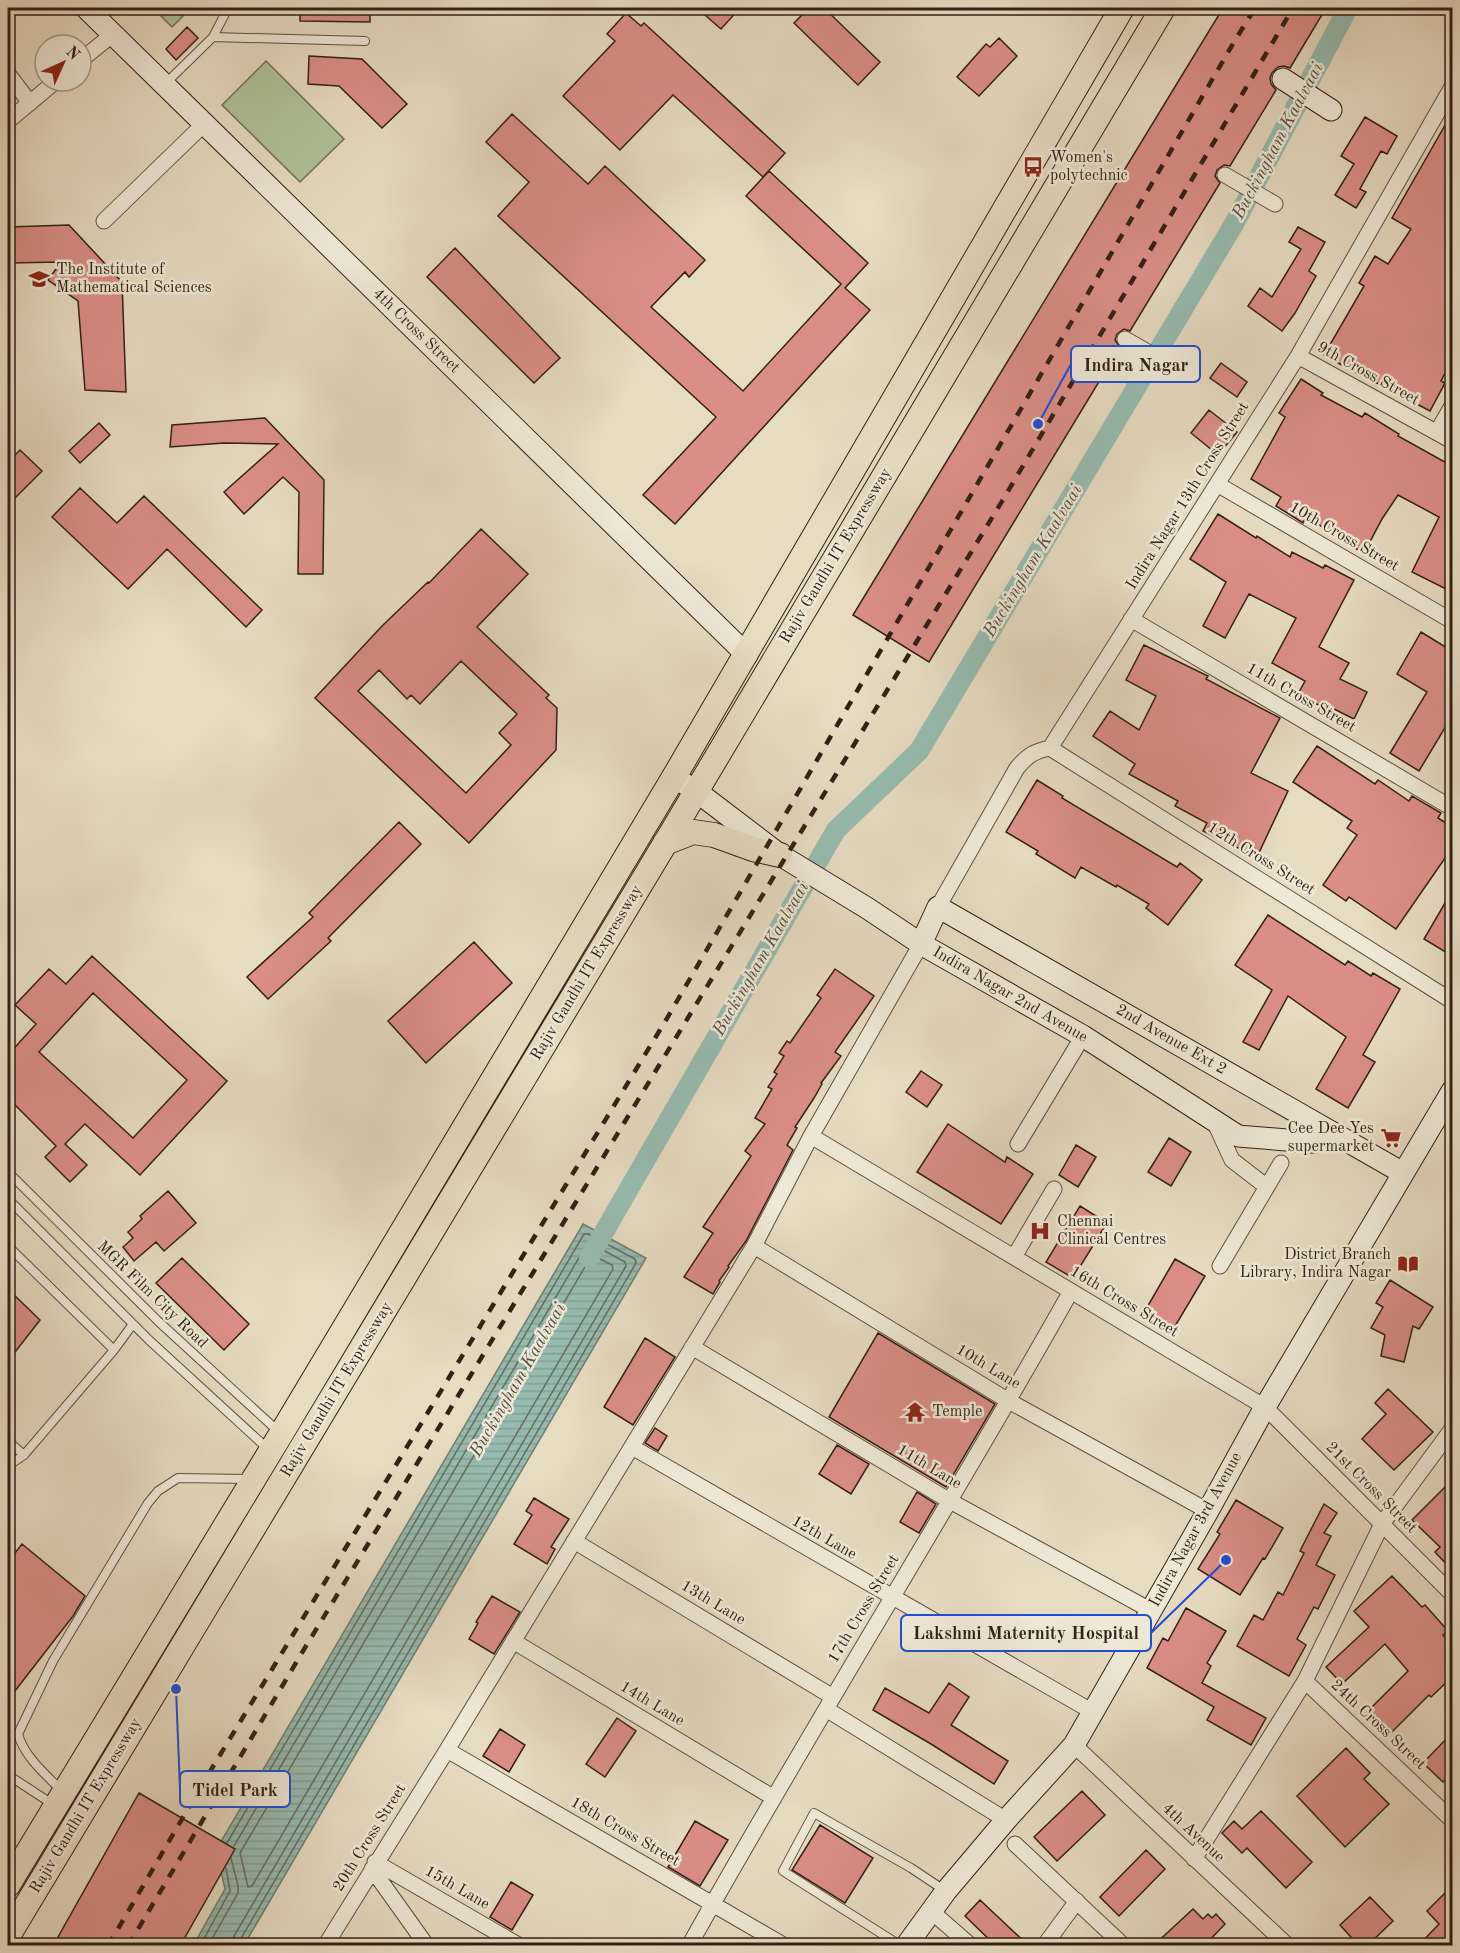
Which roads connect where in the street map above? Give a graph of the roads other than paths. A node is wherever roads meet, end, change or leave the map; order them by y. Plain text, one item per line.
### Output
1 (86, 8) edge
2 (228, 8) edge
3 (1122, 8) edge
4 (1164, 8) edge
5 (112, 35) junction
6 (213, 37) junction
7 (365, 41) dead end
8 (93, 50) edge
9 (8, 74) edge
10 (1283, 80) dead end
11 (164, 85) junction
12 (1452, 87) edge
13 (42, 93) edge
14 (30, 103) junction
15 (1331, 110) dead end
16 (8, 121) edge
17 (204, 124) junction
18 (1225, 175) dead end
19 (1275, 204) dead end
20 (104, 221) dead end
21 (1125, 339) dead end
22 (1298, 356) junction
23 (1177, 369) dead end
24 (1452, 406) edge
25 (1437, 432) junction
26 (1452, 441) edge
27 (1217, 484) junction
28 (1131, 619) junction
29 (1452, 621) edge
30 (747, 655) junction
31 (1050, 748) junction
32 (674, 777) junction
33 (696, 791) junction
34 (1452, 808) edge
35 (665, 843) junction
36 (780, 855) junction
37 (938, 907) junction
38 (921, 944) junction
39 (1452, 1001) edge
40 (1083, 1036) junction
41 (1452, 1091) edge
42 (1214, 1120) junction
43 (811, 1136) junction
44 (1344, 1139) junction
45 (1018, 1144) dead end
46 (1281, 1163) dead end
47 (8, 1172) edge
48 (1403, 1173) junction
49 (1267, 1187) junction
50 (1054, 1190) dead end
51 (8, 1199) edge
52 (8, 1246) edge
53 (754, 1246) junction
54 (1014, 1257) junction
55 (1220, 1266) dead end
56 (1071, 1291) junction
57 (133, 1324) junction
58 (692, 1347) junction
59 (114, 1350) junction
60 (1009, 1401) junction
61 (1265, 1407) junction
62 (1452, 1429) edge
63 (8, 1441) edge
64 (276, 1442) junction
65 (632, 1447) junction
66 (24, 1455) junction
67 (8, 1466) edge
68 (253, 1479) junction
69 (950, 1500) junction
70 (1208, 1511) junction
71 (1382, 1524) junction
72 (574, 1540) junction
73 (1452, 1594) edge
74 (891, 1597) junction
75 (1152, 1611) junction
76 (513, 1641) junction
77 (1305, 1681) junction
78 (829, 1703) junction
79 (1093, 1712) junction
80 (1074, 1745) junction
81 (447, 1750) junction
82 (8, 1775) edge
83 (774, 1798) junction
84 (60, 1800) junction
85 (1006, 1820) junction
86 (1452, 1820) edge
87 (1015, 1844) dead end
88 (1194, 1859) junction
89 (374, 1865) junction
90 (8, 1885) edge
91 (946, 1891) junction
92 (1077, 1901) junction
93 (713, 1902) junction
94 (931, 1911) junction
95 (8, 1936) edge
96 (324, 1946) edge
97 (427, 1946) edge
98 (520, 1946) edge
99 (688, 1946) edge
100 (785, 1946) edge
101 (901, 1946) edge
102 (906, 1946) edge
103 (971, 1946) edge
104 (1044, 1946) edge
105 (1124, 1946) edge
106 (1288, 1946) edge

1 - 5 street, 4th Cross Street
2 - 6 lane
3 - 30 main road, Rajiv Gandhi IT Expressway
4 - 33 main road, Rajiv Gandhi IT Expressway
5 - 8 street
5 - 11 street, 4th Cross Street
6 - 7 lane
6 - 11 lane
9 - 14 street
10 - 15 street
11 - 17 street, 4th Cross Street
12 - 22 street, Indira Nagar 13th Cross Street
13 - 14 street
14 - 16 street
17 - 20 street
17 - 30 street, 4th Cross Street
18 - 19 street
21 - 23 street
22 - 25 street, 9th Cross Street
22 - 27 street, Indira Nagar 13th Cross Street
24 - 25 street
25 - 26 street, 9th Cross Street
27 - 28 street, Indira Nagar 13th Cross Street
27 - 29 street, 10th Cross Street
28 - 31 street, Indira Nagar 13th Cross Street
28 - 34 street, 11th Cross Street
30 - 32 main road, Rajiv Gandhi IT Expressway
31 - 37 street
31 - 39 street, 12th Cross Street
32 - 33 street, Indira Nagar 2nd Avenue
32 - 64 main road, Rajiv Gandhi IT Expressway
33 - 35 main road, Rajiv Gandhi IT Expressway
33 - 36 street, Indira Nagar 2nd Avenue
35 - 36 main road
35 - 95 main road, Rajiv Gandhi IT Expressway
36 - 38 street, Indira Nagar 2nd Avenue
37 - 38 street
37 - 44 street, 2nd Avenue Ext 2
38 - 40 street, Indira Nagar 2nd Avenue
38 - 43 street, 20th Cross Street
40 - 42 street, Indira Nagar 2nd Avenue
40 - 45 street
41 - 48 street, Indira Nagar 3rd Avenue
42 - 44 street, Indira Nagar 2nd Avenue
42 - 49 street
43 - 53 street, 20th Cross Street
43 - 54 street, 16th Cross Street
44 - 48 street, 2nd Avenue Ext 2
46 - 49 street
47 - 64 lane, MGR Film City Road
48 - 61 street, Indira Nagar 3rd Avenue
49 - 55 street
50 - 54 street
51 - 57 lane
52 - 59 lane
53 - 58 street, 20th Cross Street
53 - 60 street, 10th Lane
54 - 56 street, 16th Cross Street
56 - 60 street, 17th Cross Street
56 - 61 street, 16th Cross Street
57 - 59 lane
57 - 64 lane
58 - 65 street, 20th Cross Street
58 - 69 street, 11th Lane
59 - 66 lane
60 - 69 street, 17th Cross Street
60 - 70 street, 10th Lane
61 - 70 street, Indira Nagar 3rd Avenue
61 - 71 street, 21st Cross Street
62 - 71 street
63 - 66 lane
64 - 68 main road, Rajiv Gandhi IT Expressway
65 - 72 street, 20th Cross Street
65 - 74 street, 12th Lane
66 - 67 lane
68 - 84 main road, Rajiv Gandhi IT Expressway
68 - 84 lane
69 - 74 street, 17th Cross Street
69 - 75 street, 11th Lane
70 - 75 street, Indira Nagar 3rd Avenue
71 - 73 street, 21st Cross Street
71 - 77 street
72 - 76 street, 20th Cross Street
72 - 78 street, 13th Lane
74 - 78 street, 17th Cross Street
74 - 79 street, 12th Lane
75 - 79 street, Indira Nagar 3rd Avenue
76 - 81 street, 20th Cross Street
76 - 83 street, 14th Lane
77 - 86 street, 24th Cross Street
77 - 88 street
78 - 83 street, 17th Cross Street
78 - 85 street, 13th Lane
79 - 80 street, Indira Nagar 3rd Avenue
80 - 85 street, Indira Nagar 3rd Avenue
80 - 88 street, 4th Avenue
81 - 89 street, 20th Cross Street
81 - 93 street, 18th Cross Street
82 - 84 lane
83 - 93 street, 17th Cross Street
84 - 90 main road, Rajiv Gandhi IT Expressway
85 - 91 street, Indira Nagar 3rd Avenue
87 - 92 street
88 - 106 street, 4th Avenue
89 - 96 street, 20th Cross Street
89 - 97 street
89 - 98 street, 15th Lane
91 - 94 street, Indira Nagar 3rd Avenue
91 - 101 lane
92 - 104 street
92 - 105 street
93 - 99 street, 17th Cross Street
93 - 100 street, 18th Cross Street
94 - 102 street, Indira Nagar 3rd Avenue
94 - 103 street

